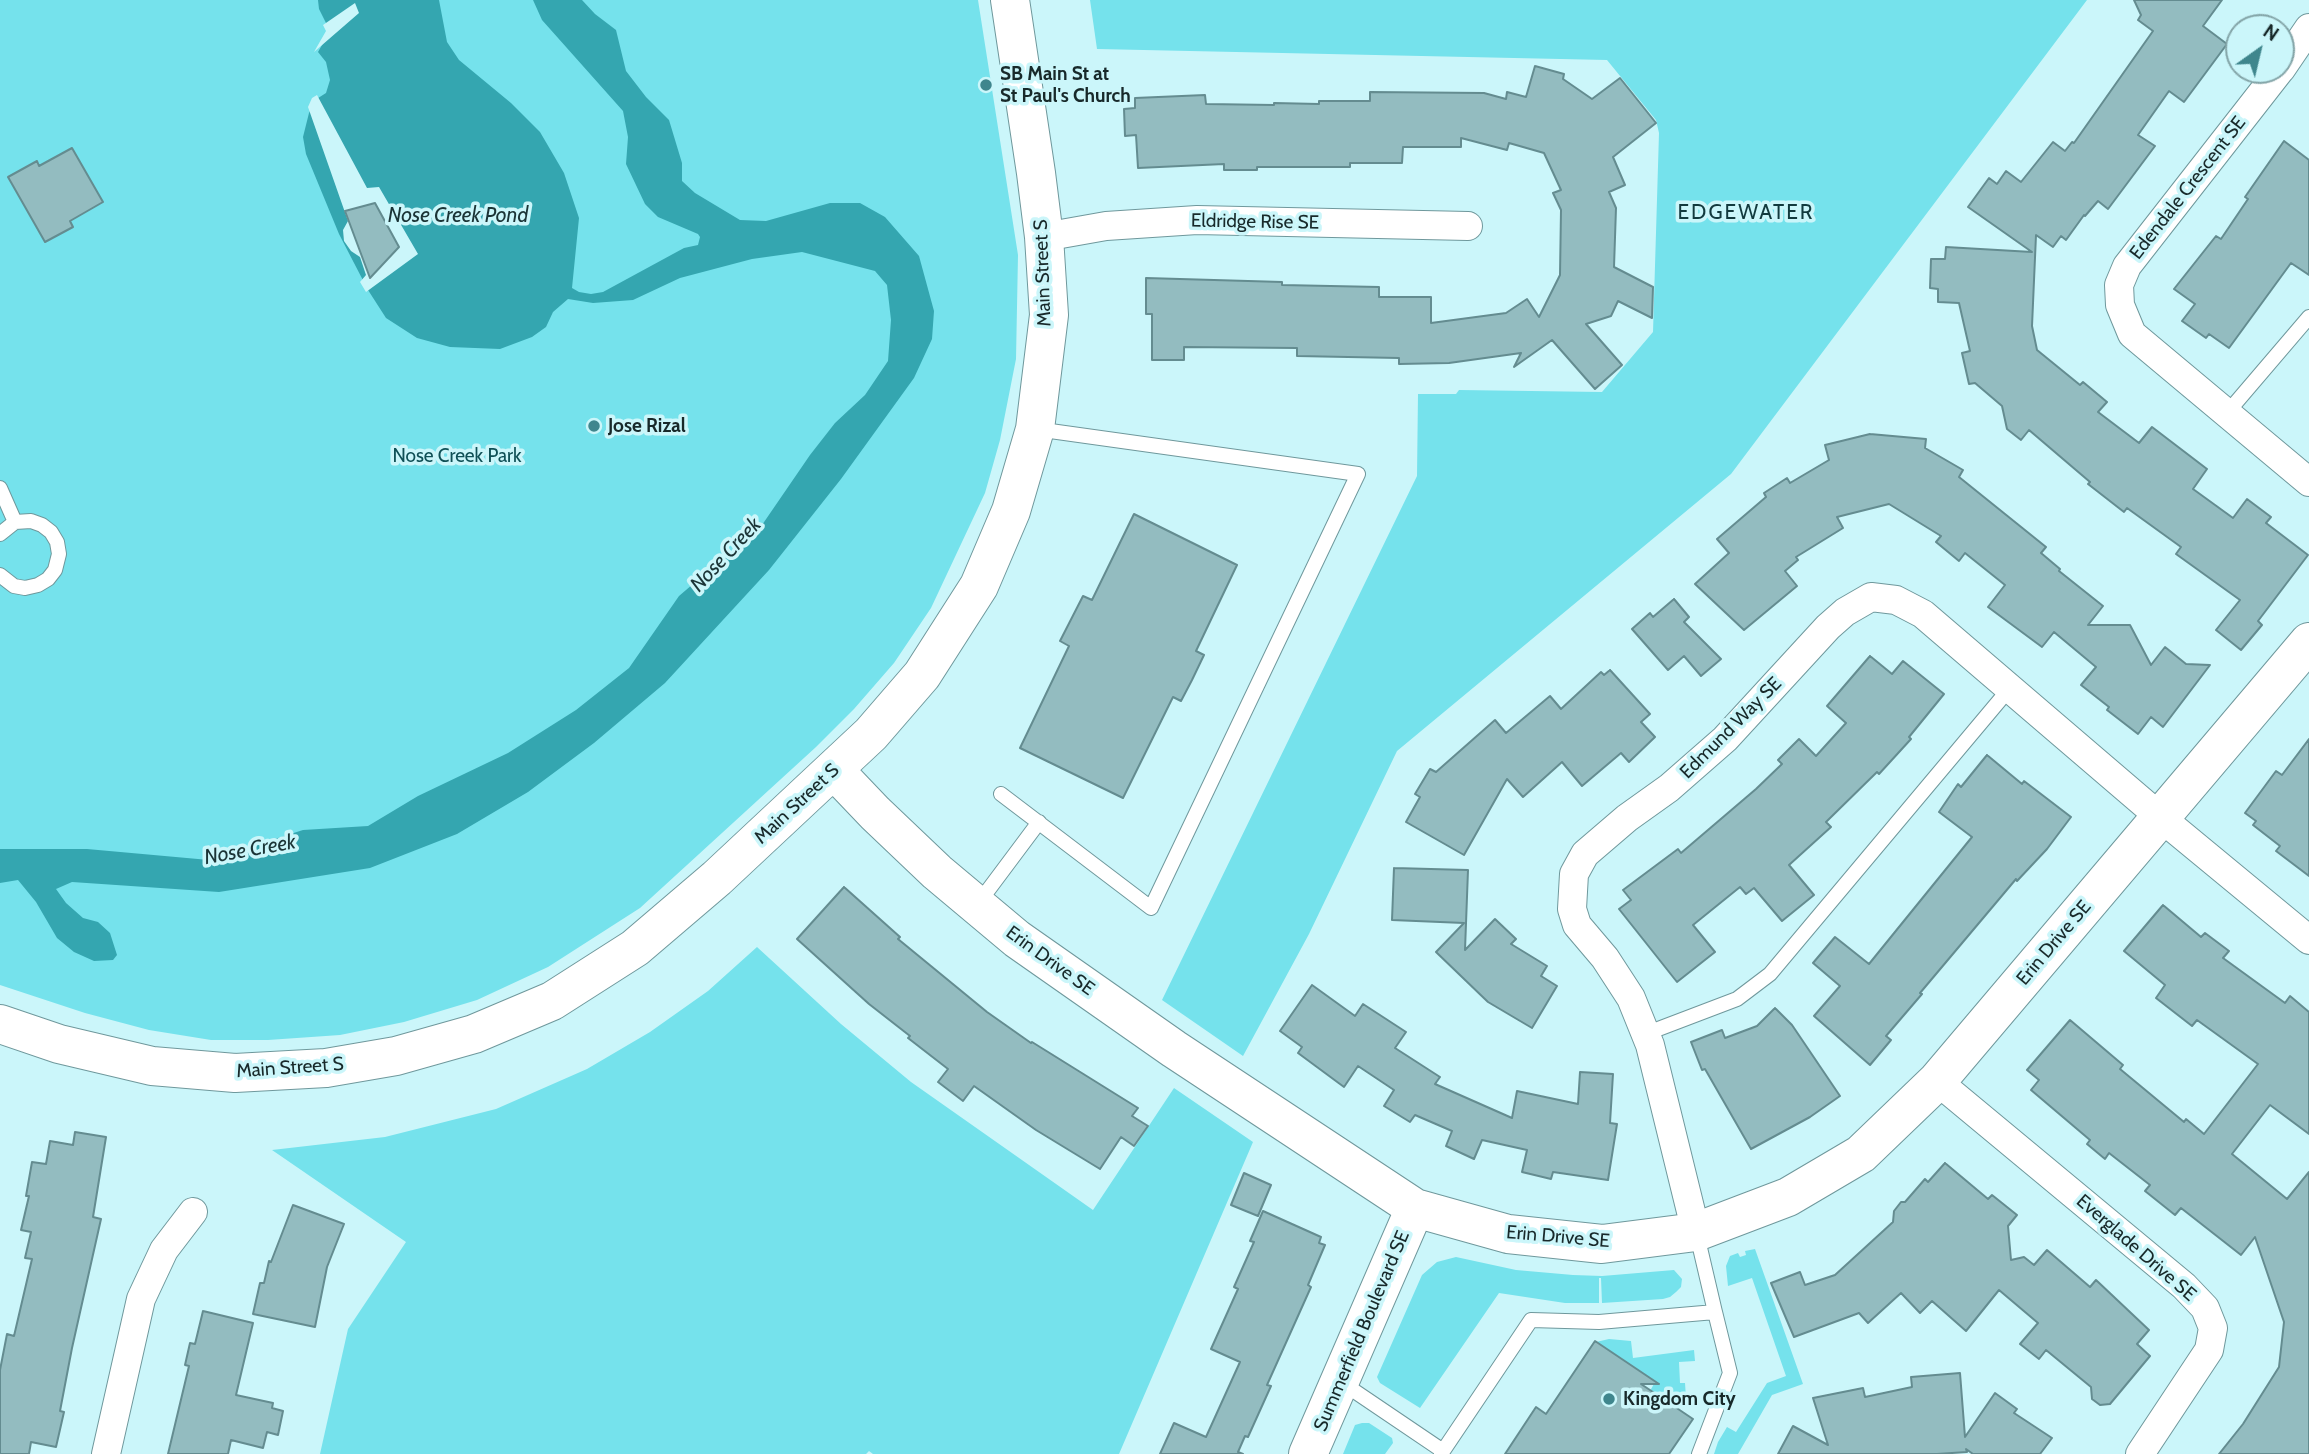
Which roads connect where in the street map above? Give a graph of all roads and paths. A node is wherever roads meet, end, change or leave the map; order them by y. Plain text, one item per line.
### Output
1 (1010, 0) edge
2 (2309, 27) edge
3 (2295, 48) edge
4 (2269, 84) edge
5 (1468, 226) dead end
6 (1044, 237) junction
7 (2309, 317) edge
8 (2227, 414) junction
9 (1035, 429) junction
10 (2309, 482) edge
11 (0, 488) edge
12 (15, 522) junction
13 (0, 534) edge
14 (0, 575) edge
15 (2309, 642) edge
16 (2010, 688) junction
17 (834, 770) junction
18 (1001, 794) dead end
19 (2160, 817) junction
20 (1039, 822) junction
21 (976, 906) junction
22 (2309, 940) edge
23 (0, 1024) edge
24 (1645, 1034) junction
25 (1937, 1081) junction
26 (1415, 1208) junction
27 (193, 1212) dead end
28 (1696, 1232) junction
29 (1716, 1312) junction
30 (1340, 1382) junction
31 (1442, 1452) edge
32 (106, 1454) edge
33 (1308, 1454) edge
34 (1699, 1454) edge
35 (2140, 1454) edge

1 - 6 street, Main Street S
2 - 3 street, Edendale Crescent SE
4 - 8 street, Edendale Crescent SE
5 - 6 street, Eldridge Rise SE
6 - 9 street, Main Street S
7 - 8 lane
8 - 10 street, Edendale Crescent SE
9 - 17 street, Main Street S
9 - 20 lane
11 - 12 lane
12 - 13 lane
12 - 14 lane
15 - 19 street, Erin Drive SE
16 - 19 street, Edmund Way SE
16 - 24 lane
16 - 24 street, Edmund Way SE
17 - 21 street, Erin Drive SE
17 - 23 street, Main Street S
18 - 20 lane
19 - 22 street, Edmund Way SE
19 - 25 street, Erin Drive SE
20 - 21 lane
21 - 26 street, Erin Drive SE
24 - 28 street, Edmund Way SE
25 - 28 street, Erin Drive SE
25 - 35 street, Everglade Drive SE
26 - 28 street, Erin Drive SE
26 - 30 street, Summerfield Boulevard SE
27 - 32 street
28 - 29 lane
29 - 31 lane
29 - 34 lane
30 - 31 lane
30 - 33 street, Summerfield Boulevard SE

